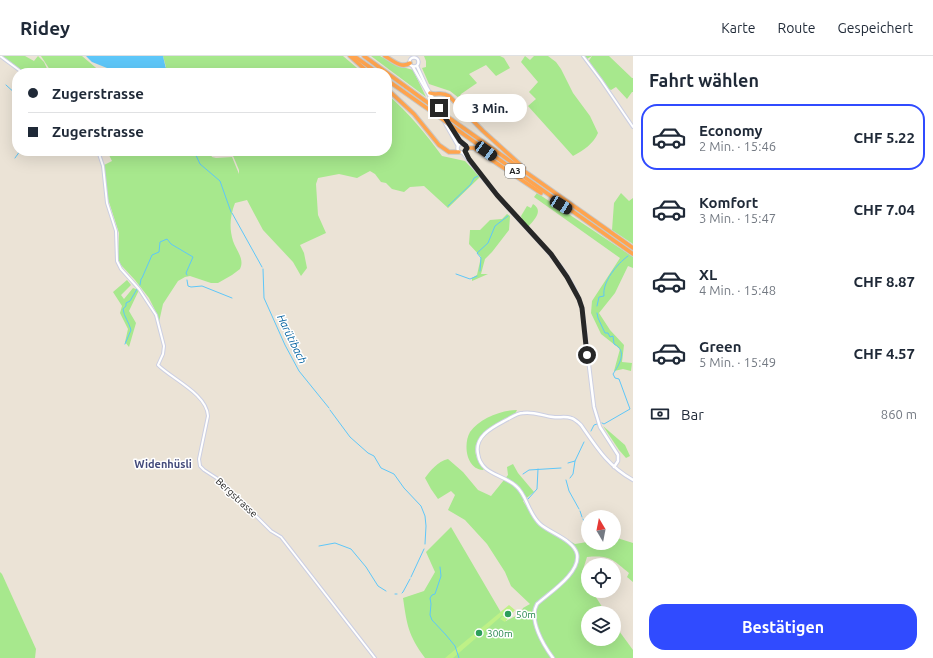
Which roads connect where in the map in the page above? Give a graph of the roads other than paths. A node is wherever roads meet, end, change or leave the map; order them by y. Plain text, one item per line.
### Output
1 (0, 56) edge
2 (350, 56) edge
3 (354, 56) edge
4 (364, 56) edge
5 (385, 56) edge
6 (583, 56) edge
7 (412, 59) edge
8 (417, 66) junction
9 (413, 67) junction
10 (16, 68) edge
11 (363, 68) edge
12 (371, 68) edge
13 (380, 68) edge
14 (392, 77) edge
15 (392, 84) edge
16 (430, 93) junction
17 (392, 94) edge
18 (633, 127) edge
19 (462, 144) junction
20 (458, 146) junction
21 (464, 151) junction
22 (100, 156) edge
23 (538, 181) junction
24 (572, 212) junction
25 (633, 248) edge
26 (633, 254) edge
27 (614, 467) junction
28 (633, 480) edge
29 (375, 658) edge
30 (553, 658) edge

1 - 10 street
2 - 11 highway
3 - 12 highway
4 - 13 highway, A3, bridge
5 - 7 highway
6 - 18 street
7 - 8 main road
7 - 9 main road
8 - 9 main road
8 - 16 main road
9 - 20 main road
14 - 23 highway, A3, bridge
15 - 24 highway, A3, bridge
16 - 19 main road
16 - 23 highway
17 - 21 highway
19 - 20 main road
19 - 21 main road
20 - 21 main road
21 - 24 highway
21 - 27 main road
22 - 29 street, Bergstrasse
23 - 25 highway, A3
24 - 26 highway, A3
27 - 28 main road
27 - 30 main road

